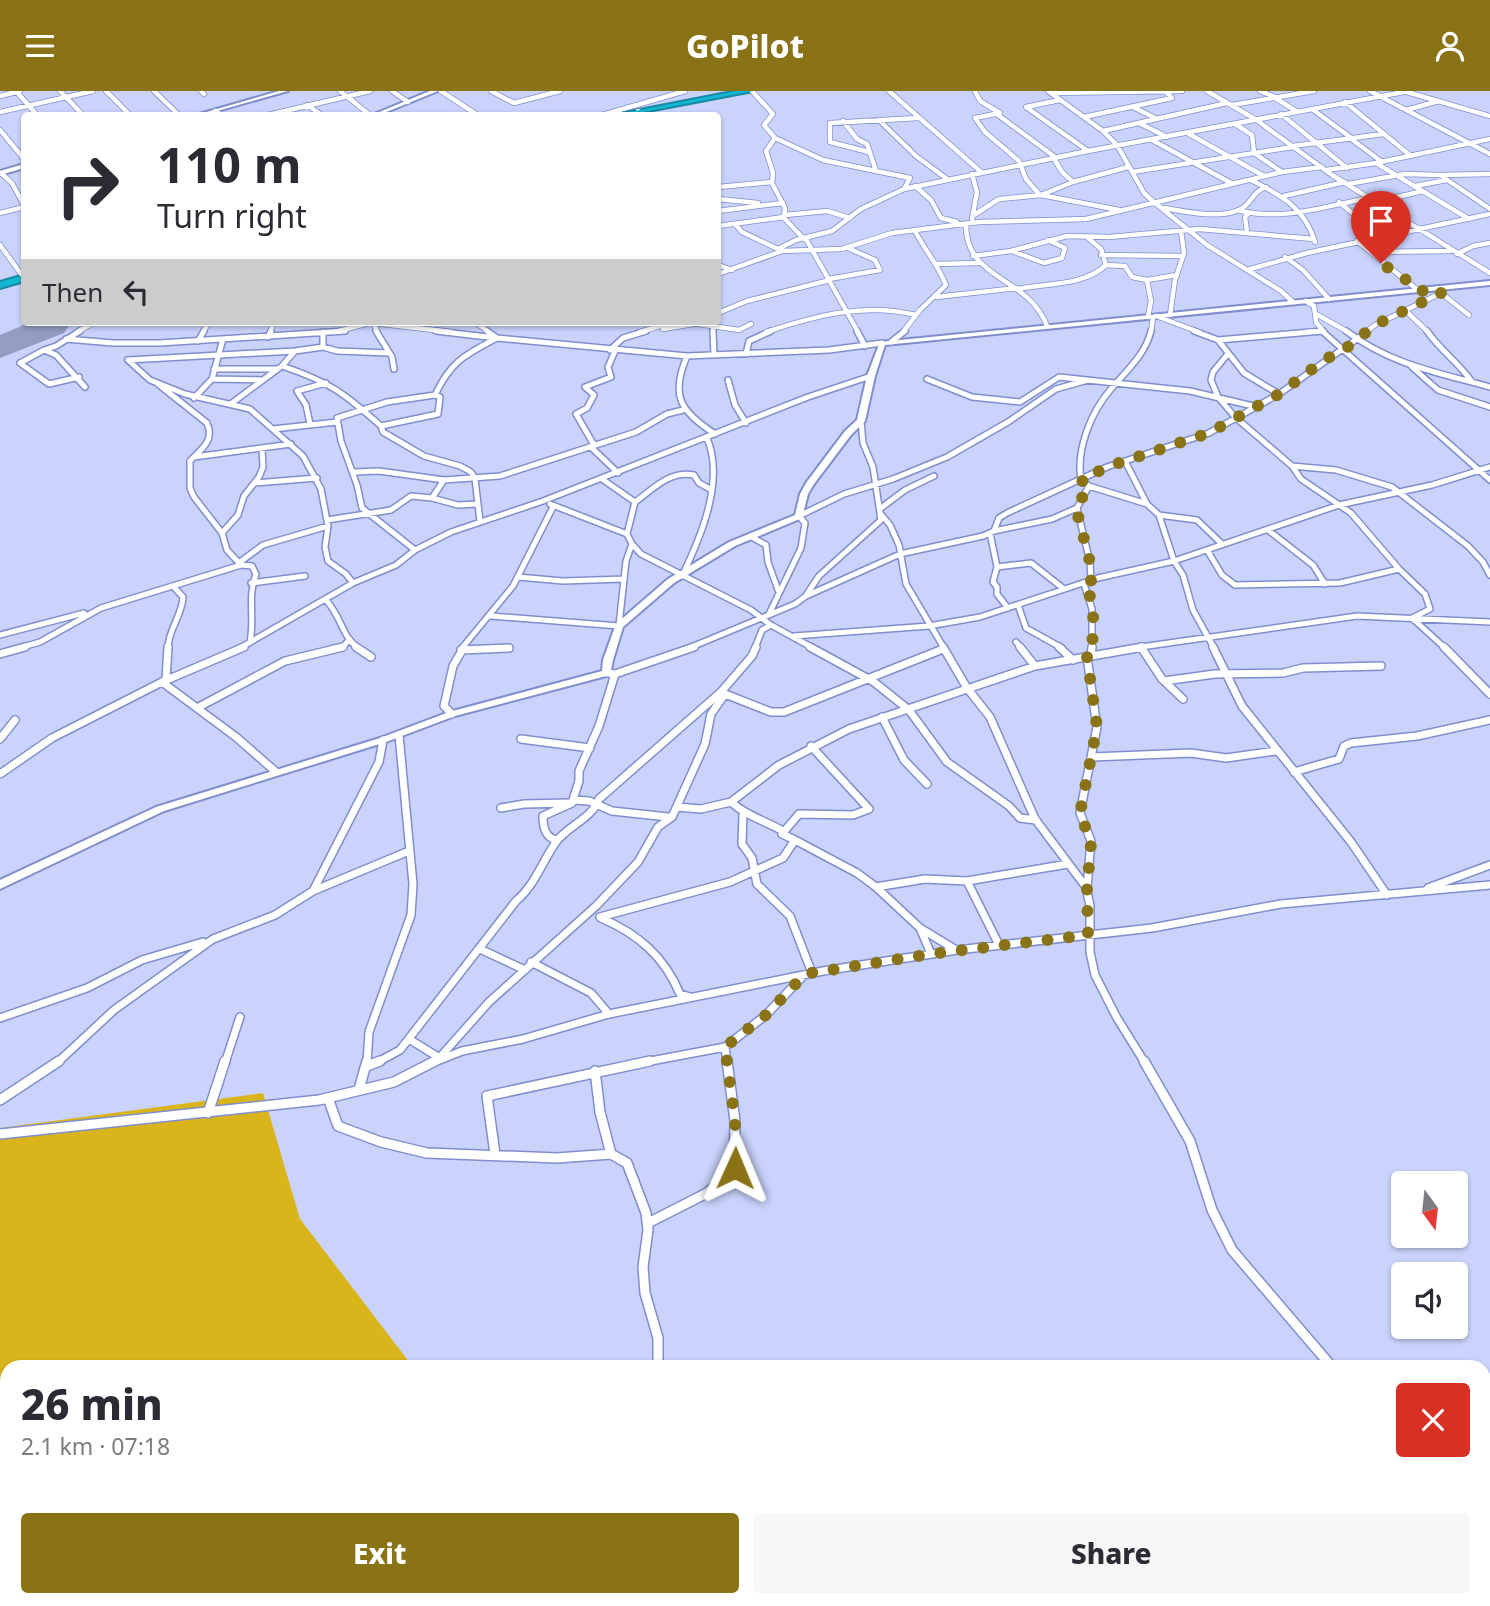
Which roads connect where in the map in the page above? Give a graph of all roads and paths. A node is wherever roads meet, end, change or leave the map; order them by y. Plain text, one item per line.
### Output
1 (18, 91) edge
2 (60, 91) edge
3 (93, 91) edge
4 (106, 91) edge
5 (163, 91) edge
6 (285, 91) edge
7 (340, 91) edge
8 (370, 91) edge
9 (392, 91) edge
10 (435, 91) edge
11 (441, 91) edge
12 (491, 91) edge
13 (560, 91) edge
14 (685, 91) edge
15 (751, 91) edge
16 (889, 91) edge
17 (975, 91) edge
18 (1182, 91) edge
19 (1221, 91) edge
20 (1260, 91) edge
21 (1314, 91) edge
22 (1370, 91) edge
23 (1408, 91) edge
24 (155, 92) edge
25 (1049, 92) edge
26 (1166, 92) edge
27 (1209, 92) edge
28 (1112, 94) junction
29 (0, 96) edge
30 (1379, 96) junction
31 (66, 97) junction
32 (347, 97) junction
33 (1275, 98) junction
34 (1060, 100) junction
35 (1439, 101) junction
36 (408, 102) junction
37 (1345, 102) junction
38 (1229, 104) junction
39 (307, 105) junction
40 (29, 106) junction
41 (1132, 106) junction
42 (1119, 109) junction
43 (1312, 109) junction
44 (1404, 110) junction
45 (215, 111) joint
46 (1296, 111) junction
47 (0, 112) edge
48 (34, 112) edge
49 (80, 112) edge
50 (127, 112) edge
51 (177, 112) edge
52 (211, 112) edge
53 (280, 112) edge
54 (318, 112) edge
55 (368, 112) edge
56 (380, 112) edge
57 (471, 112) edge
58 (613, 112) edge
59 (647, 112) edge
60 (1281, 114) junction
61 (998, 115) junction
62 (1490, 116) edge
63 (1084, 117) junction
64 (918, 118) junction
65 (1158, 119) junction
66 (878, 120) junction
67 (1255, 120) junction
68 (843, 121) junction
69 (1141, 124) junction
70 (1235, 124) junction
71 (0, 130) edge
72 (1103, 131) junction
73 (1189, 134) junction
74 (1383, 134) junction
75 (1167, 137) junction
76 (1350, 137) junction
77 (775, 138) junction
78 (1490, 139) edge
79 (1152, 140) junction
80 (1316, 142) junction
81 (1471, 144) junction
82 (1117, 145) junction
83 (1292, 146) junction
84 (1088, 151) junction
85 (869, 152) junction
86 (1254, 153) junction
87 (1490, 154) edge
88 (21, 155) edge
89 (1412, 156) junction
90 (1054, 157) junction
91 (1230, 157) junction
92 (1382, 162) junction
93 (1192, 163) junction
94 (1376, 163) junction
95 (1021, 164) junction
96 (21, 167) edge
97 (1128, 167) junction
98 (1347, 168) junction
99 (1324, 169) junction
100 (877, 171) junction
101 (981, 172) junction
102 (1132, 172) junction
103 (1282, 172) junction
104 (0, 173) edge
105 (972, 174) junction
106 (1395, 174) junction
107 (1490, 174) edge
108 (1440, 175) junction
109 (1482, 175) junction
110 (1264, 176) junction
111 (947, 179) junction
112 (1251, 180) junction
113 (1447, 180) junction
114 (772, 181) junction
115 (1490, 181) edge
116 (1073, 182) junction
117 (1346, 183) junction
118 (1231, 184) junction
119 (915, 186) junction
120 (1415, 186) junction
121 (721, 187) edge
122 (1266, 187) junction
123 (904, 189) junction
124 (1423, 191) junction
125 (1040, 194) junction
126 (1284, 196) junction
127 (1369, 198) junction
128 (721, 199) edge
129 (21, 200) edge
130 (1339, 202) junction
131 (1376, 202) junction
132 (783, 203) junction
133 (1155, 203) junction
134 (766, 205) junction
135 (21, 207) edge
136 (1161, 208) junction
137 (1490, 209) edge
138 (1124, 210) junction
139 (1238, 210) junction
140 (1298, 210) junction
141 (721, 211) edge
142 (0, 213) edge
143 (1248, 214) junction
144 (974, 215) junction
145 (784, 216) junction
146 (1488, 216) edge
147 (850, 218) junction
148 (1469, 219) junction
149 (735, 223) junction
150 (967, 224) junction
151 (721, 225) edge
152 (1184, 230) junction
153 (1420, 230) junction
154 (915, 231) junction
155 (1247, 232) junction
156 (1381, 237) junction
157 (1087, 238) junction
158 (805, 239) junction
159 (1314, 239) junction
160 (1048, 240) junction
161 (1357, 241) junction
162 (1490, 243) edge
163 (0, 245) edge
164 (848, 248) junction
165 (1320, 248) junction
166 (780, 250) junction
167 (812, 250) junction
168 (1011, 251) junction
169 (1371, 253) junction
170 (1455, 253) junction
171 (1101, 255) junction
172 (973, 256) junction
173 (1183, 256) junction
174 (1285, 257) junction
175 (979, 263) junction
176 (936, 264) junction
177 (1106, 265) junction
178 (721, 266) edge
179 (733, 270) junction
180 (1247, 270) junction
181 (721, 273) edge
182 (1490, 273) edge
183 (21, 274) edge
184 (1177, 275) junction
185 (21, 279) edge
186 (829, 279) junction
187 (1147, 280) junction
188 (1489, 284) edge
189 (0, 285) edge
190 (1018, 289) junction
191 (1419, 291) junction
192 (1441, 291) junction
193 (935, 297) junction
194 (1329, 299) junction
195 (1306, 301) junction
196 (1293, 302) junction
197 (1408, 309) junction
198 (848, 311) junction
199 (721, 312) edge
200 (1316, 314) junction
201 (916, 315) junction
202 (1170, 315) junction
203 (1469, 315) dead end
204 (1152, 317) junction
205 (751, 324) dead end
206 (88, 326) edge
207 (207, 326) edge
208 (272, 326) edge
209 (360, 326) edge
210 (373, 326) edge
211 (395, 326) edge
212 (480, 326) edge
213 (663, 326) edge
214 (678, 326) edge
215 (710, 326) edge
216 (1047, 326) junction
217 (713, 327) junction
218 (655, 329) junction
219 (1323, 331) junction
220 (323, 332) junction
221 (268, 337) junction
222 (497, 338) junction
223 (66, 339) junction
224 (223, 339) junction
225 (1358, 339) junction
226 (1218, 340) junction
227 (198, 341) junction
228 (162, 342) junction
229 (887, 343) junction
230 (865, 346) junction
231 (323, 347) junction
232 (44, 350) junction
233 (1344, 350) junction
234 (295, 351) junction
235 (613, 351) junction
236 (389, 353) junction
237 (746, 354) junction
238 (714, 355) junction
239 (1227, 355) junction
240 (217, 356) junction
241 (687, 356) junction
242 (150, 359) junction
243 (280, 367) junction
244 (1412, 367) junction
245 (214, 369) junction
246 (394, 369) dead end
247 (871, 376) junction
248 (79, 377) junction
249 (212, 379) junction
250 (926, 379) dead end
251 (262, 380) junction
252 (727, 380) dead end
253 (1088, 380) junction
254 (1473, 382) junction
255 (156, 383) junction
256 (327, 383) junction
257 (1117, 383) junction
258 (85, 387) dead end
259 (1490, 387) edge
260 (1279, 394) junction
261 (435, 395) junction
262 (1218, 397) junction
263 (194, 398) junction
264 (232, 403) junction
265 (1254, 406) junction
266 (1490, 407) edge
267 (361, 409) junction
268 (683, 410) junction
269 (1235, 417) junction
270 (861, 421) junction
271 (337, 422) junction
272 (746, 423) junction
273 (310, 424) junction
274 (381, 426) junction
275 (273, 429) junction
276 (715, 434) junction
277 (707, 438) junction
278 (291, 445) junction
279 (592, 446) junction
280 (262, 449) junction
281 (193, 457) junction
282 (1125, 461) junction
283 (1292, 466) junction
284 (1490, 467) edge
285 (1479, 471) junction
286 (354, 472) junction
287 (618, 473) junction
288 (934, 476) dead end
289 (317, 478) junction
290 (475, 479) junction
291 (601, 479) junction
292 (444, 480) junction
293 (1081, 480) junction
294 (1490, 480) edge
295 (255, 483) junction
296 (873, 484) junction
297 (1089, 486) junction
298 (709, 489) junction
299 (1399, 492) junction
300 (432, 498) junction
301 (543, 501) junction
302 (635, 502) junction
303 (1147, 503) junction
304 (477, 504) junction
305 (1339, 505) junction
306 (553, 507) junction
307 (1076, 508) junction
308 (881, 511) junction
309 (366, 513) junction
310 (1159, 515) junction
311 (799, 516) junction
312 (480, 521) junction
313 (327, 523) junction
314 (1268, 530) junction
315 (992, 532) junction
316 (222, 533) junction
317 (626, 534) junction
318 (750, 536) junction
319 (632, 544) junction
320 (1222, 544) junction
321 (415, 550) junction
322 (1207, 550) junction
323 (901, 554) junction
324 (1174, 561) junction
325 (241, 563) junction
326 (997, 566) junction
327 (1399, 569) junction
328 (1490, 575) edge
329 (305, 576) dead end
330 (682, 576) junction
331 (517, 577) junction
332 (624, 579) junction
333 (1087, 582) junction
334 (251, 583) junction
335 (353, 583) junction
336 (1325, 584) junction
337 (173, 586) junction
338 (1064, 589) junction
339 (778, 590) junction
340 (806, 596) junction
341 (325, 599) junction
342 (1018, 605) junction
343 (102, 608) junction
344 (1008, 608) junction
345 (491, 616) junction
346 (765, 616) junction
347 (1412, 618) junction
348 (1490, 622) edge
349 (771, 625) junction
350 (929, 625) junction
351 (619, 626) junction
352 (0, 635) edge
353 (1209, 635) junction
354 (794, 636) junction
355 (348, 641) junction
356 (250, 642) junction
357 (1016, 642) dead end
358 (1141, 646) junction
359 (509, 648) dead end
360 (943, 649) junction
361 (461, 650) junction
362 (0, 654) edge
363 (1089, 656) junction
364 (371, 657) dead end
365 (1073, 660) junction
366 (1035, 666) junction
367 (1381, 666) dead end
368 (611, 673) junction
369 (1225, 673) junction
370 (867, 678) junction
371 (164, 681) junction
372 (1164, 681) junction
373 (967, 688) junction
374 (723, 693) junction
375 (1490, 694) edge
376 (1183, 699) dead end
377 (197, 708) junction
378 (909, 710) junction
379 (452, 714) junction
380 (882, 717) junction
381 (15, 720) dead end
382 (1490, 720) edge
383 (399, 735) junction
384 (521, 739) dead end
385 (0, 740) edge
386 (383, 740) junction
387 (811, 746) junction
388 (590, 748) junction
389 (1276, 751) junction
390 (1092, 757) junction
391 (276, 772) junction
392 (1294, 772) junction
393 (0, 774) edge
394 (927, 784) dead end
395 (572, 801) junction
396 (732, 802) junction
397 (597, 805) junction
398 (677, 807) junction
399 (501, 808) dead end
400 (743, 815) junction
401 (672, 817) junction
402 (1036, 820) junction
403 (782, 834) junction
404 (557, 840) junction
405 (795, 840) junction
406 (409, 851) junction
407 (1068, 864) junction
408 (1490, 865) edge
409 (755, 871) junction
410 (967, 881) junction
411 (0, 884) edge
412 (1490, 885) edge
413 (876, 887) junction
414 (1087, 888) junction
415 (1424, 890) junction
416 (313, 891) junction
417 (1387, 895) junction
418 (589, 915) junction
419 (600, 917) junction
420 (920, 928) junction
421 (1088, 935) junction
422 (214, 939) junction
423 (999, 945) junction
424 (480, 949) junction
425 (957, 950) junction
426 (931, 954) junction
427 (531, 962) junction
428 (525, 970) junction
429 (808, 974) junction
430 (690, 997) junction
431 (609, 1014) junction
432 (240, 1017) dead end
433 (0, 1018) edge
434 (409, 1039) junction
435 (725, 1047) junction
436 (438, 1059) junction
437 (367, 1066) junction
438 (595, 1071) junction
439 (359, 1089) junction
440 (328, 1098) junction
441 (0, 1100) edge
442 (208, 1113) junction
443 (0, 1133) edge
444 (495, 1154) junction
445 (611, 1154) junction
446 (648, 1223) junction
447 (659, 1360) edge
448 (1327, 1360) edge

1 - 29 street
1 - 40 street
2 - 31 street
3 - 31 street
4 - 50 street
5 - 24 street
6 - 45 main road
7 - 32 street
8 - 32 street
9 - 36 street
10 - 36 main road
11 - 57 street
12 - 13 street
14 - 58 street
15 - 59 highway
15 - 77 street
16 - 64 street
17 - 61 street
18 - 26 street
19 - 27 street
20 - 33 street
21 - 33 street
22 - 30 street
23 - 30 street
23 - 35 street
24 - 51 street
25 - 28 street
25 - 34 street
26 - 28 street
26 - 41 street
27 - 38 street
28 - 42 street
30 - 37 street
30 - 44 street
31 - 40 street
31 - 49 street
32 - 39 street
32 - 55 street
33 - 38 street
33 - 46 street
34 - 63 street
34 - 84 street
35 - 44 street
35 - 62 street
36 - 56 main road
37 - 43 street
37 - 74 street
38 - 65 street
38 - 67 street
39 - 53 street
39 - 54 street
40 - 47 street
40 - 48 street
41 - 42 street
41 - 65 street
42 - 63 street
43 - 46 street
43 - 76 street
44 - 81 street
45 - 52 main road
46 - 60 street
60 - 67 street
60 - 80 street
61 - 90 street
61 - 95 street
63 - 72 street
64 - 66 street
64 - 101 street
65 - 69 street
66 - 68 street
66 - 111 street
67 - 70 street
67 - 83 street
68 - 85 street
68 - 85 street
69 - 72 street
69 - 75 street
70 - 73 street
70 - 86 street
71 - 88 street
72 - 82 street
73 - 75 street
73 - 91 street
74 - 76 street
74 - 89 street
75 - 79 street
76 - 80 street
76 - 92 street
77 - 100 street
77 - 114 street
78 - 81 street
79 - 82 street
79 - 93 street
80 - 83 street
80 - 98 street
81 - 87 street
81 - 89 street
82 - 84 street
82 - 97 street
83 - 86 street
83 - 99 street
84 - 90 street
85 - 100 street
86 - 91 street
86 - 103 street
89 - 92 street
90 - 95 street
90 - 116 street
91 - 93 street
91 - 110 street
92 - 94 street
93 - 102 street
93 - 118 street
94 - 98 street
94 - 106 street
95 - 101 street
95 - 125 street
96 - 104 main road
97 - 102 street
97 - 116 street
98 - 99 street
99 - 103 street
99 - 117 street
100 - 123 street
101 - 105 street
102 - 133 street
103 - 110 street
104 - 129 street
105 - 111 street
105 - 144 street
106 - 108 street
106 - 117 street
106 - 120 street
107 - 109 street
108 - 109 street
108 - 113 street
109 - 115 street
110 - 112 street
111 - 119 street
112 - 118 street
112 - 122 street
113 - 120 street
113 - 137 street
114 - 121 street
114 - 132 street
116 - 125 street
117 - 126 street
117 - 127 street
118 - 133 street
119 - 123 street
119 - 150 street
120 - 124 street
122 - 126 street
122 - 139 street
123 - 147 street
124 - 131 street
124 - 148 street
125 - 138 street
125 - 144 street
126 - 140 street
127 - 130 street
127 - 131 street
128 - 134 street
130 - 140 street
130 - 156 street
131 - 153 street
132 - 134 street
132 - 145 street
133 - 136 street
133 - 138 street
134 - 141 street
135 - 142 street
136 - 139 street
136 - 152 street
138 - 150 street
139 - 143 street
140 - 143 street
140 - 159 street
143 - 155 street
144 - 150 street
145 - 147 street
145 - 149 street
145 - 158 street
146 - 148 street
147 - 158 street
148 - 153 street
149 - 151 street
149 - 166 street
150 - 154 street
150 - 172 street
152 - 155 street
152 - 157 street
152 - 173 street
152 - 180 street
153 - 156 street
153 - 170 street
154 - 164 street
154 - 176 street
155 - 159 street
156 - 161 street
157 - 160 street
157 - 171 street
158 - 166 street
158 - 167 street
159 - 165 street
160 - 168 street
160 - 168 street
161 - 165 street
161 - 169 street
162 - 170 street
163 - 183 street
164 - 167 street
164 - 186 street
165 - 174 street
166 - 167 street
166 - 179 street
167 - 186 street
168 - 172 street
169 - 170 street
169 - 191 street
170 - 182 street
171 - 173 street
171 - 177 street
172 - 175 street
173 - 184 street
174 - 180 street
174 - 194 street
175 - 176 street
175 - 190 street
176 - 193 street
177 - 187 street
177 - 190 street
178 - 179 street
179 - 181 street
180 - 196 street
184 - 187 street
184 - 202 street
185 - 189 highway
186 - 198 street
186 - 199 street
187 - 204 street
188 - 192 main road
190 - 193 street
190 - 216 street
191 - 192 main road
191 - 194 main road
192 - 197 street
192 - 203 street
193 - 201 street
194 - 195 main road
195 - 196 main road
195 - 200 street
196 - 202 main road
197 - 225 street
197 - 254 street
198 - 201 street
198 - 230 street
198 - 237 street
200 - 219 street
200 - 225 street
201 - 229 street
202 - 204 main road
204 - 216 main road
204 - 226 street
204 - 257 street
205 - 217 street
206 - 223 street
207 - 227 street
208 - 221 street
209 - 220 street
210 - 236 street
211 - 222 street
212 - 222 street
213 - 218 street
214 - 218 street
215 - 217 street
216 - 229 main road
217 - 238 street
218 - 235 street
219 - 226 street
219 - 233 street
220 - 221 street
220 - 231 street
221 - 224 street
222 - 235 street
222 - 261 street
223 - 228 street
223 - 232 street
224 - 227 street
224 - 240 street
225 - 233 street
225 - 244 street
226 - 239 street
227 - 228 street
228 - 242 street
229 - 230 street
229 - 247 main road
230 - 237 street
231 - 234 street
231 - 236 street
232 - 248 street
232 - 248 street
233 - 260 street
233 - 285 street
234 - 240 street
234 - 243 street
235 - 241 street
235 - 279 street
236 - 246 street
237 - 238 street
238 - 241 street
239 - 260 street
239 - 262 street
240 - 242 street
240 - 245 street
241 - 268 street
242 - 255 street
243 - 245 street
243 - 251 street
243 - 256 street
244 - 254 street
244 - 266 street
245 - 249 street
247 - 270 main road
247 - 272 street
248 - 258 street
249 - 251 street
249 - 263 street
250 - 253 street
251 - 264 street
252 - 272 street
253 - 257 street
253 - 296 street
254 - 259 street
255 - 263 street
255 - 281 street
256 - 267 street
256 - 273 street
257 - 262 street
257 - 293 street
260 - 265 street
261 - 267 street
261 - 274 street
262 - 265 street
262 - 269 street
263 - 264 street
264 - 275 street
265 - 269 street
267 - 271 street
267 - 274 street
268 - 276 street
268 - 279 street
269 - 282 street
269 - 283 street
270 - 296 street
270 - 311 main road
271 - 273 street
271 - 286 street
272 - 276 street
273 - 275 street
274 - 290 street
275 - 278 street
276 - 277 street
277 - 287 street
277 - 298 street
278 - 280 street
278 - 289 street
279 - 287 street
279 - 290 street
280 - 281 street
280 - 295 street
281 - 316 street
282 - 293 street
282 - 303 street
283 - 299 street
283 - 305 street
284 - 285 street
285 - 294 street
285 - 299 street
286 - 292 street
286 - 309 street
287 - 291 street
288 - 308 street
289 - 295 street
289 - 313 street
290 - 292 street
290 - 304 street
291 - 301 street
291 - 302 street
292 - 300 street
293 - 297 street
293 - 315 street
295 - 316 street
296 - 308 street
296 - 311 street
297 - 303 street
297 - 307 street
298 - 302 street
298 - 330 street
299 - 305 street
299 - 328 street
300 - 304 street
300 - 309 street
301 - 306 street
301 - 312 street
302 - 317 street
303 - 310 street
304 - 312 street
305 - 314 street
305 - 327 street
306 - 317 street
306 - 331 street
307 - 315 street
307 - 333 street
308 - 323 street
308 - 340 street
309 - 313 street
309 - 321 street
310 - 320 street
310 - 324 street
311 - 318 main road
311 - 339 street
312 - 321 street
313 - 325 street
313 - 335 street
314 - 320 street
314 - 336 street
315 - 323 street
315 - 326 street
316 - 325 street
317 - 319 street
318 - 330 main road
318 - 339 street
319 - 330 street
319 - 332 street
320 - 322 street
321 - 335 street
322 - 324 street
322 - 336 street
323 - 340 street
323 - 350 street
324 - 333 street
324 - 353 street
325 - 334 street
325 - 337 street
326 - 338 street
326 - 344 street
327 - 336 street
327 - 347 street
329 - 334 street
330 - 346 street
330 - 351 main road
331 - 332 street
331 - 345 street
332 - 351 street
333 - 338 street
333 - 363 street
334 - 356 street
335 - 341 street
337 - 343 street
337 - 371 street
338 - 342 street
339 - 346 street
340 - 346 street
341 - 355 street
341 - 356 street
342 - 344 street
342 - 365 street
343 - 352 street
343 - 362 street
344 - 350 street
345 - 351 street
345 - 361 street
346 - 349 street
346 - 368 street
347 - 348 street
347 - 353 street
347 - 375 street
349 - 354 street
349 - 374 street
350 - 354 street
350 - 360 street
351 - 368 main road
353 - 358 street
353 - 369 street
354 - 370 street
355 - 364 street
355 - 377 street
356 - 371 street
357 - 366 street
358 - 363 street
358 - 372 street
359 - 361 street
360 - 370 street
360 - 373 street
361 - 379 street
363 - 365 street
363 - 390 street
365 - 366 street
366 - 373 street
367 - 369 street
368 - 379 main road
368 - 388 street
369 - 372 street
369 - 389 street
370 - 374 street
370 - 378 street
371 - 377 street
371 - 393 street
372 - 376 street
373 - 378 street
373 - 402 street
374 - 397 street
374 - 398 street
377 - 391 street
378 - 380 street
378 - 402 street
379 - 383 main road
380 - 387 street
380 - 394 street
381 - 385 street
382 - 392 street
383 - 386 main road
383 - 406 street
384 - 388 street
386 - 391 main road
386 - 416 street
387 - 396 street
387 - 403 street
388 - 395 street
389 - 390 street
389 - 392 street
390 - 414 street
391 - 411 main road
392 - 417 street
395 - 397 street
395 - 399 street
395 - 404 street
396 - 398 street
396 - 400 street
397 - 401 street
397 - 404 street
398 - 401 street
400 - 403 street
400 - 409 street
401 - 418 street
402 - 407 street
403 - 405 street
404 - 424 street
405 - 409 street
405 - 413 street
406 - 416 street
406 - 437 street
407 - 410 street
407 - 414 street
408 - 415 street
409 - 419 street
409 - 429 street
410 - 413 street
410 - 423 street
412 - 415 street
413 - 420 street
414 - 421 street
415 - 417 street
416 - 422 street
417 - 421 street
418 - 419 street
418 - 427 street
419 - 430 street
420 - 425 street
420 - 426 street
421 - 423 street
421 - 448 street
422 - 433 street
422 - 441 street
423 - 425 street
424 - 428 street
424 - 434 street
425 - 426 street
426 - 429 street
427 - 428 street
427 - 431 street
428 - 436 street
429 - 430 street
429 - 435 street
430 - 431 street
431 - 436 street
432 - 442 street
434 - 436 street
434 - 437 street
435 - 438 street
435 - 446 street
436 - 439 street
437 - 439 street
438 - 444 street
438 - 445 street
439 - 440 street
440 - 442 street
440 - 444 street
442 - 443 street
444 - 445 street
445 - 446 street
446 - 447 street

